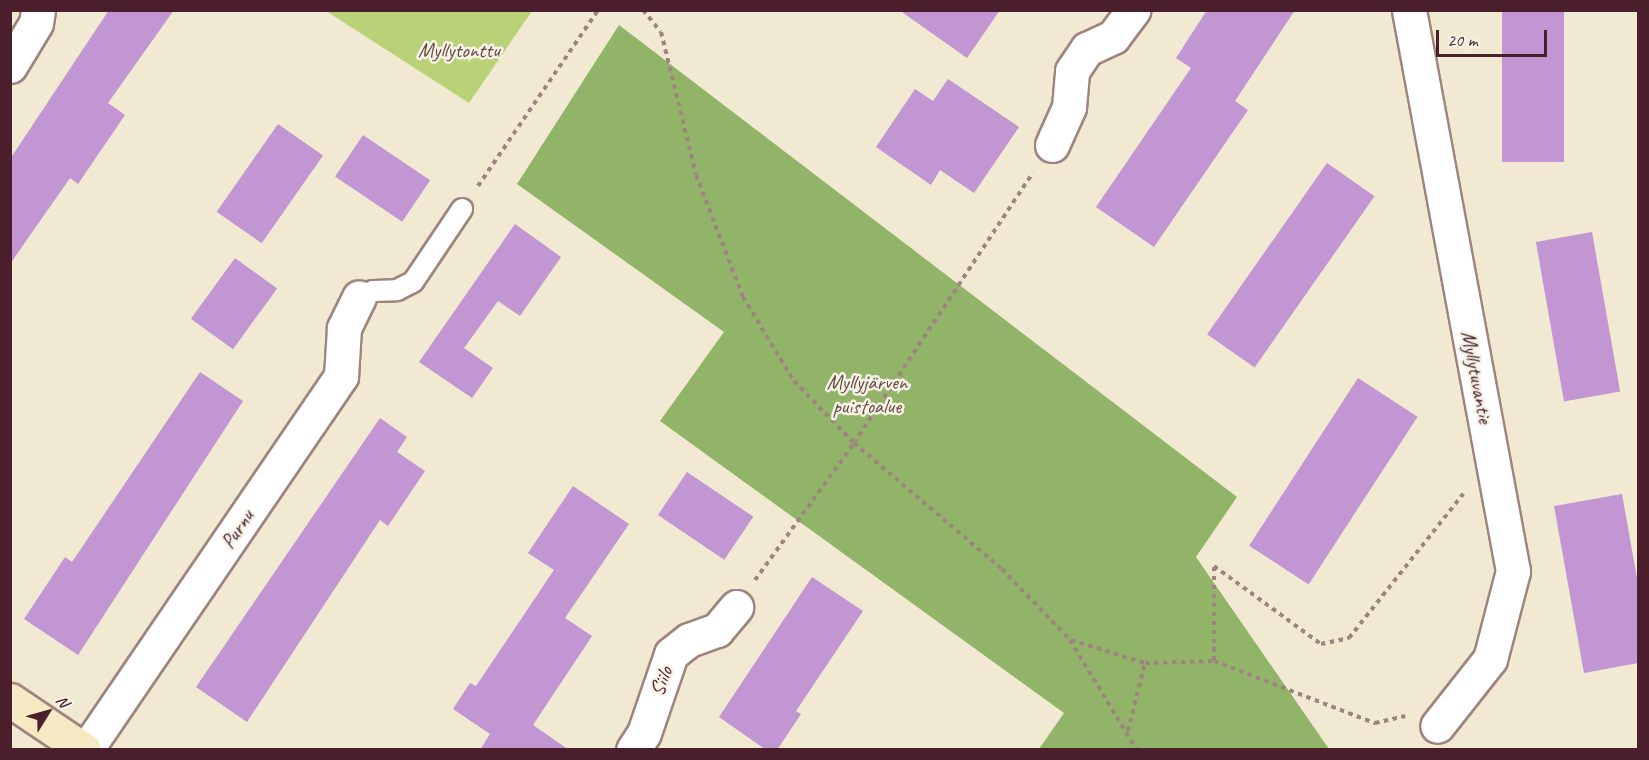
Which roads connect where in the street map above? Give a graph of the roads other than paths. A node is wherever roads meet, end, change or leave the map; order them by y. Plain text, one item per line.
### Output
1 (38, 10) edge
2 (1133, 10) edge
3 (1409, 10) edge
4 (10, 66) edge
5 (1052, 144) road end
6 (462, 209) road end
7 (359, 297) joint
8 (736, 607) road end
9 (10, 700) edge
10 (1445, 715) road end
11 (85, 750) edge
12 (633, 750) edge

1 - 4 street
2 - 5 street
3 - 10 street, Myllytuvantie
6 - 7 lane
7 - 11 street, Purnu
8 - 12 street, Siilo
9 - 11 street

